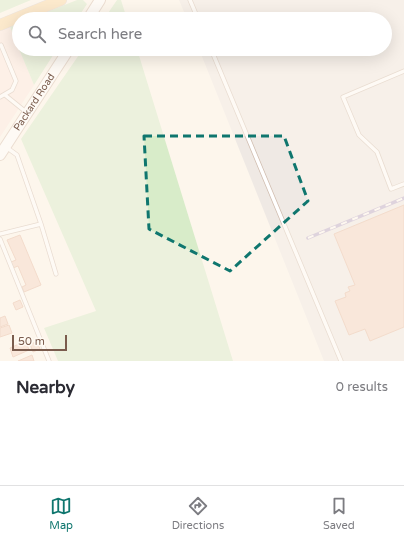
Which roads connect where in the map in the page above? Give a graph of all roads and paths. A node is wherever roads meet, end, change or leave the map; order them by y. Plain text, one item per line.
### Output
1 (61, 0) edge
2 (100, 0) edge
3 (190, 0) edge
4 (32, 12) edge
5 (92, 12) edge
6 (195, 12) edge
7 (12, 20) edge
8 (0, 25) edge
9 (2, 45) dead end
10 (64, 56) edge
11 (214, 56) edge
12 (404, 71) edge
13 (5, 95) junction
14 (0, 97) edge
15 (27, 113) junction
16 (3, 151) edge
17 (404, 184) edge
18 (41, 224) junction
19 (0, 234) edge
20 (0, 239) edge
21 (56, 274) dead end
22 (49, 361) edge
23 (341, 361) edge

1 - 4 main road
2 - 5 street
3 - 6 lane
7 - 8 main road
9 - 13 lane
10 - 15 street, Packard Road
11 - 23 lane
12 - 17 lane
13 - 14 lane
13 - 15 lane
15 - 16 street, Packard Road
16 - 18 lane
18 - 19 lane
18 - 21 lane
20 - 22 lane

